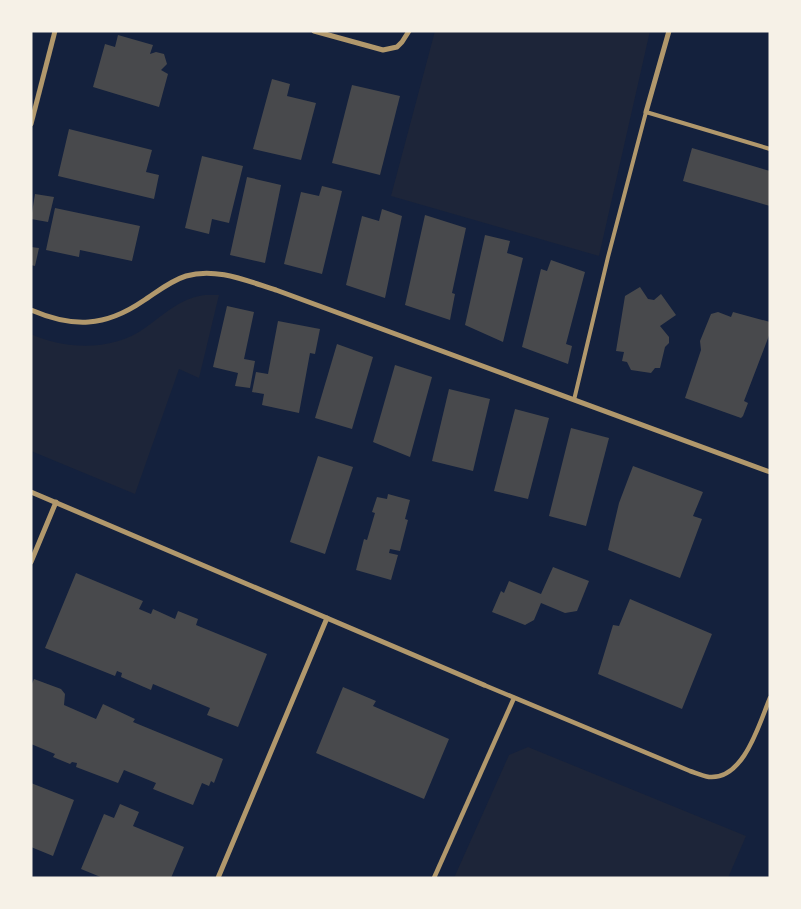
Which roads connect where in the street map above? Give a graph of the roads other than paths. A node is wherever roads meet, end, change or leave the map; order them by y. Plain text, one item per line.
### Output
1 (55, 31) edge
2 (314, 31) edge
3 (410, 31) edge
4 (669, 31) edge
5 (646, 112) junction
6 (31, 124) edge
7 (770, 149) edge
8 (31, 310) edge
9 (574, 400) junction
10 (770, 472) edge
11 (31, 492) edge
12 (56, 502) junction
13 (31, 562) edge
14 (327, 618) junction
15 (484, 685) joint
16 (514, 698) junction
17 (770, 698) edge
18 (218, 878) edge
19 (434, 878) edge

1 - 6 street
2 - 3 street
4 - 5 street
5 - 7 lane
5 - 9 lane
8 - 9 street
9 - 10 street
11 - 12 street
12 - 13 street
12 - 14 street
14 - 15 street
14 - 18 street
15 - 16 street
16 - 17 street
16 - 19 street

